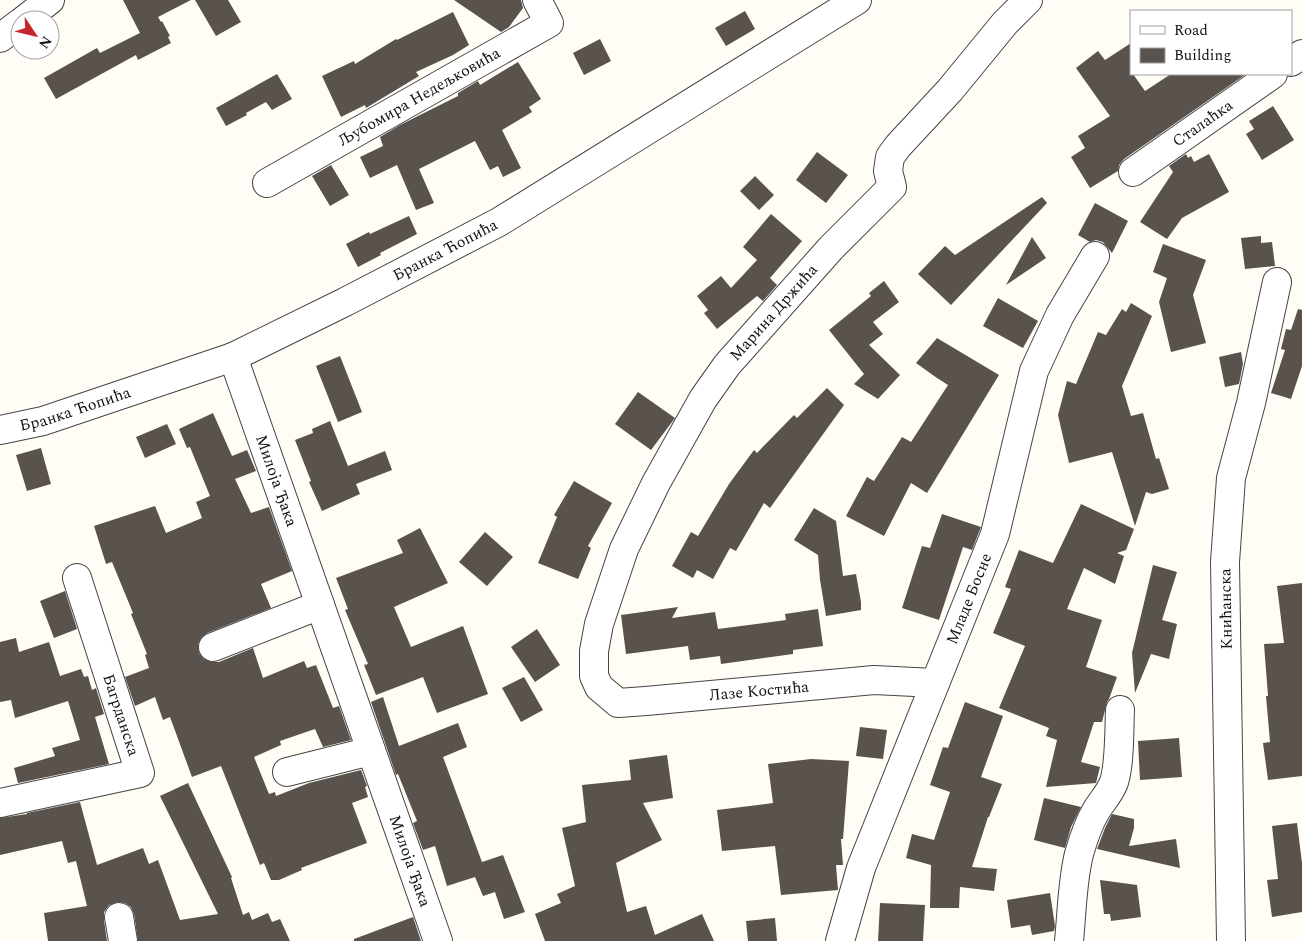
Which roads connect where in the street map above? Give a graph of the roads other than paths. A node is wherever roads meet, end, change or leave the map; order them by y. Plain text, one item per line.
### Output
1 (50, 0) edge
2 (537, 0) edge
3 (857, 0) edge
4 (1028, 0) edge
5 (37, 10) edge
6 (1272, 75) edge
7 (1133, 172) dead end
8 (267, 183) dead end
9 (1095, 256) dead end
10 (1277, 282) dead end
11 (233, 357) junction
12 (0, 430) edge
13 (77, 578) dead end
14 (320, 605) junction
15 (213, 647) dead end
16 (594, 676) joint
17 (935, 683) junction
18 (1120, 710) dead end
19 (371, 751) junction
20 (287, 772) dead end
21 (0, 803) edge
22 (438, 941) edge
23 (840, 941) edge
24 (1069, 941) edge
25 (1231, 941) edge

1 - 5 street
2 - 8 street, Љубомира Недељковића
3 - 11 street, Бранка Ћопића
4 - 16 street, Марина Држића
6 - 7 street, Сталаћка
9 - 17 street, Младе Босне
10 - 25 street, Книћанска
11 - 12 street, Бранка Ћопића
11 - 14 street, Милоја Ђака
13 - 21 street, Багрданска
14 - 15 street
14 - 19 street, Милоја Ђака
16 - 17 street, Лазе Костића
17 - 23 street, Младе Босне
18 - 24 street
19 - 20 street
19 - 22 street, Милоја Ђака

